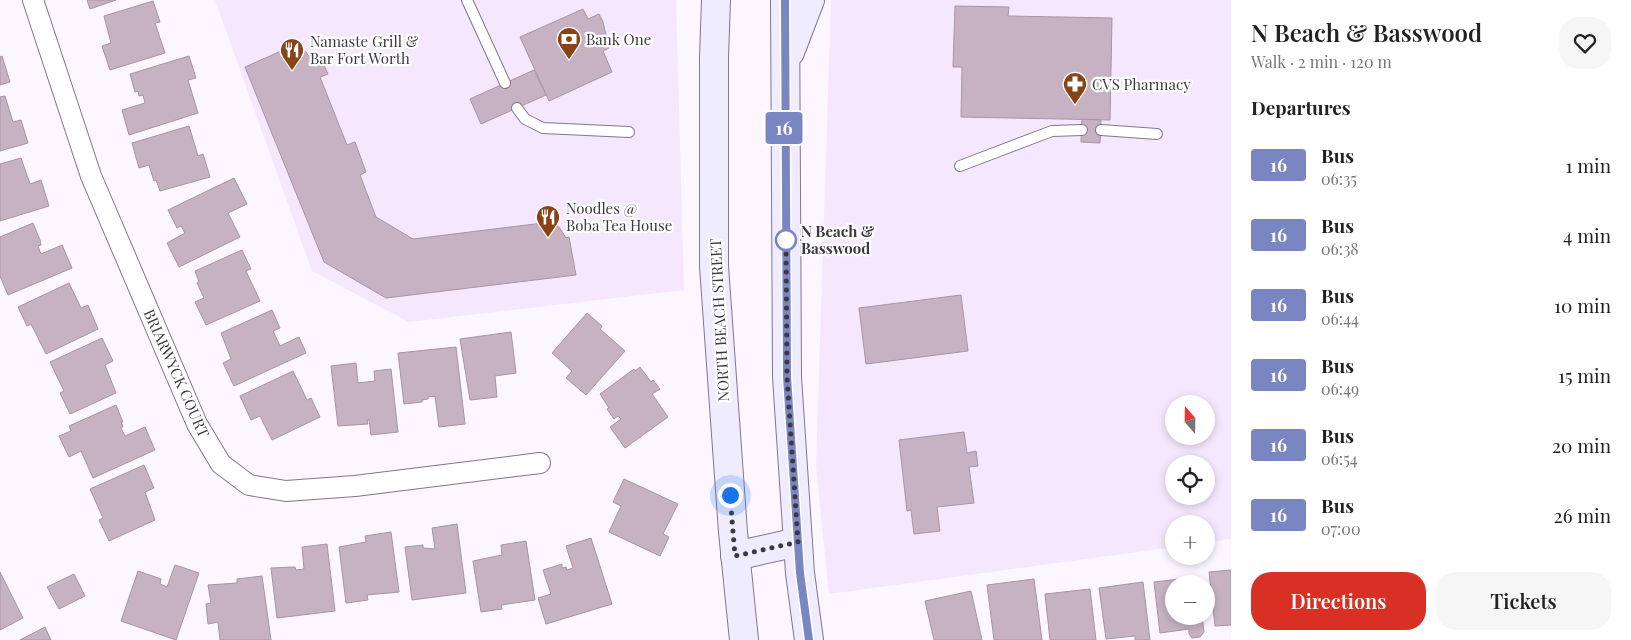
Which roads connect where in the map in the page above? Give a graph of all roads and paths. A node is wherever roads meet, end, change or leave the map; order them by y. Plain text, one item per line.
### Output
1 (33, 0) edge
2 (467, 0) edge
3 (716, 0) edge
4 (785, 0) edge
5 (810, 0) edge
6 (784, 70) junction
7 (505, 83) dead end
8 (517, 108) dead end
9 (1082, 130) dead end
10 (1101, 130) dead end
11 (629, 132) dead end
12 (1157, 134) dead end
13 (960, 166) dead end
14 (540, 463) dead end
15 (798, 542) junction
16 (735, 556) junction
17 (744, 640) edge
18 (809, 640) edge

1 - 14 street, BRIARWYCK COURT
2 - 7 lane
3 - 16 main road, NORTH BEACH STREET
4 - 6 main road
5 - 6 main road
6 - 15 main road
8 - 11 lane
9 - 13 lane
10 - 12 lane
15 - 16 main road
15 - 18 main road
16 - 17 main road, NORTH BEACH STREET

